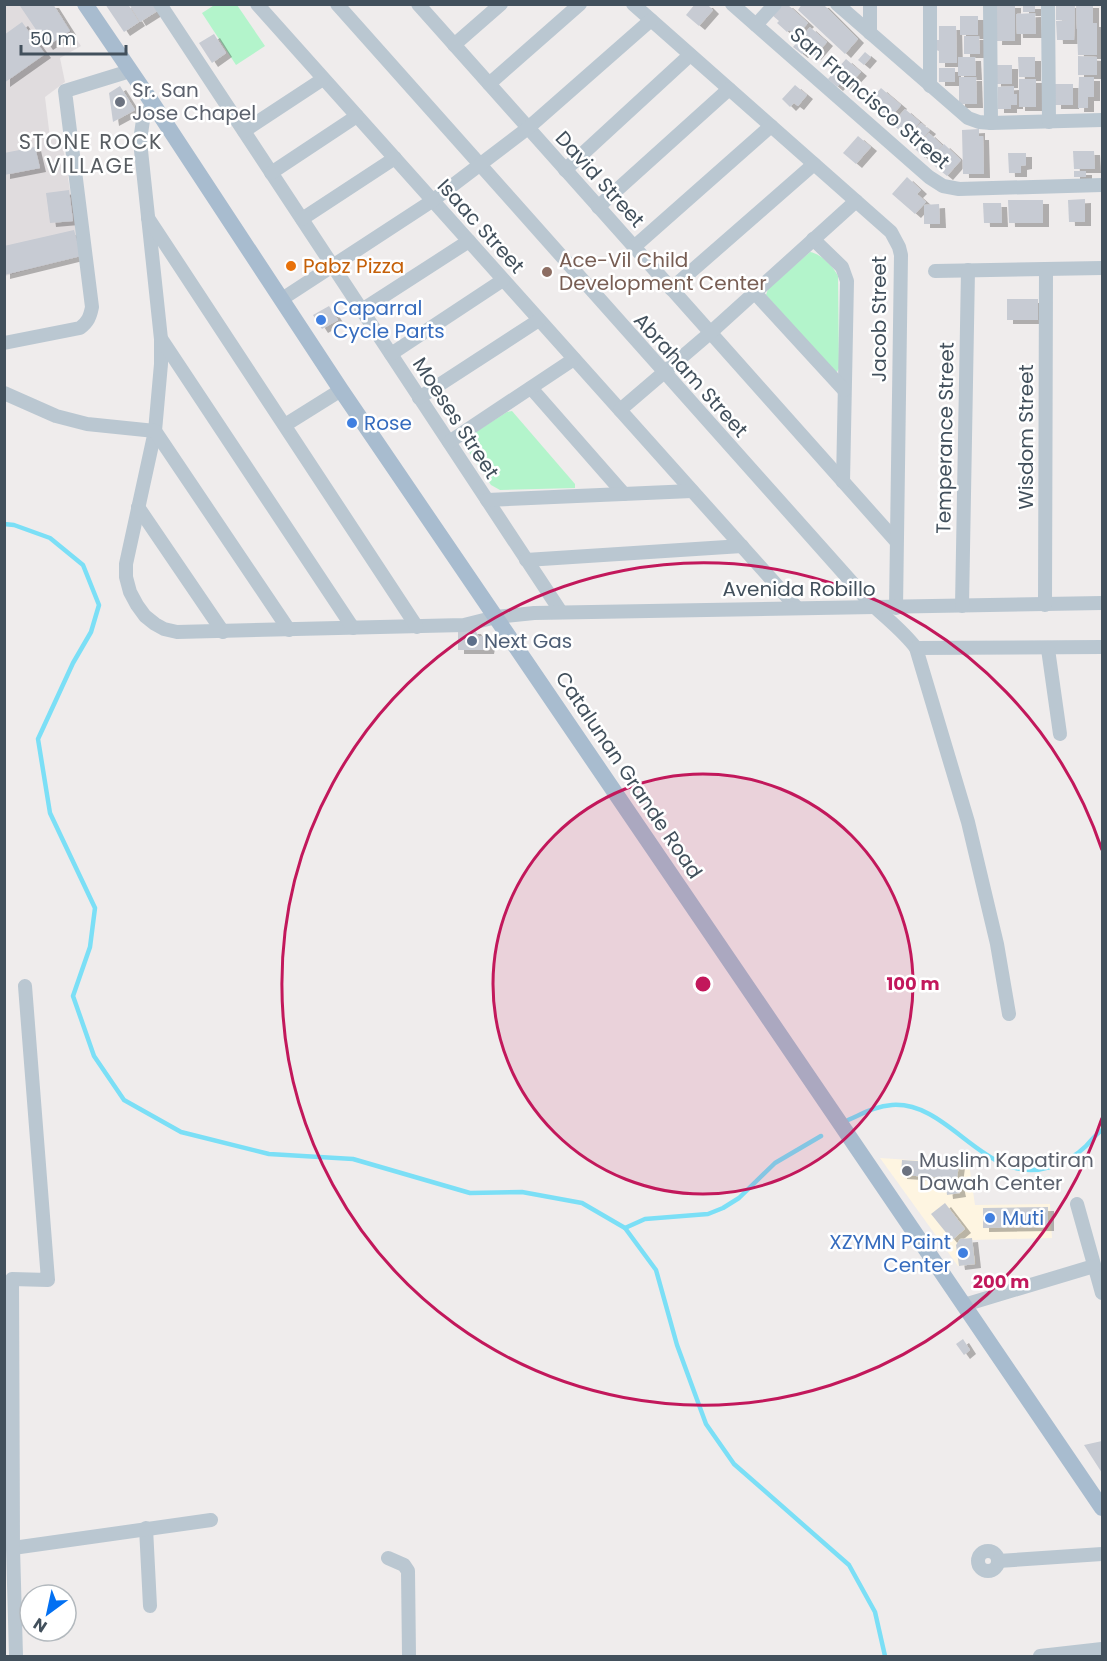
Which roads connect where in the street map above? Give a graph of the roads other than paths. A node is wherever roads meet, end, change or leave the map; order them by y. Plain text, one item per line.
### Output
1 (85, 4) edge
2 (160, 4) edge
3 (337, 4) edge
4 (501, 4) edge
5 (580, 4) edge
6 (633, 4) edge
7 (732, 4) edge
8 (775, 4) edge
9 (837, 4) edge
10 (870, 4) edge
11 (930, 4) edge
12 (990, 4) edge
13 (1048, 4) edge
14 (258, 5) edge
15 (419, 5) edge
16 (651, 20) junction
17 (756, 25) junction
18 (870, 33) junction
19 (454, 45) junction
20 (690, 55) junction
21 (130, 71) junction
22 (323, 79) junction
23 (489, 84) junction
24 (930, 86) junction
25 (729, 89) junction
26 (153, 104) junction
27 (357, 116) junction
28 (1102, 120) edge
29 (1049, 122) junction
30 (991, 123) junction
31 (771, 126) junction
32 (528, 128) junction
33 (244, 131) junction
34 (394, 158) junction
35 (814, 164) junction
36 (479, 165) junction
37 (565, 170) junction
38 (271, 173) junction
39 (1102, 185) edge
40 (432, 201) junction
41 (856, 201) junction
42 (598, 207) junction
43 (147, 215) junction
44 (302, 219) junction
45 (813, 239) junction
46 (469, 241) junction
47 (634, 247) junction
48 (333, 266) junction
49 (1102, 268) edge
50 (1046, 269) junction
51 (968, 270) junction
52 (935, 271) dead end
53 (503, 280) junction
54 (671, 289) junction
55 (755, 293) junction
56 (282, 299) junction
57 (362, 310) junction
58 (539, 320) junction
59 (710, 333) junction
60 (161, 339) junction
61 (4, 343) edge
62 (391, 354) junction
63 (574, 359) junction
64 (664, 374) junction
65 (531, 388) junction
66 (341, 390) junction
67 (844, 390) junction
68 (4, 393) edge
69 (419, 398) junction
70 (620, 410) junction
71 (285, 425) junction
72 (155, 431) junction
73 (449, 442) junction
74 (843, 482) junction
75 (692, 491) junction
76 (624, 494) junction
77 (487, 500) junction
78 (138, 507) junction
79 (896, 541) junction
80 (742, 546) junction
81 (526, 560) junction
82 (1102, 603) edge
83 (1045, 605) junction
84 (962, 606) junction
85 (797, 608) junction
86 (874, 608) junction
87 (896, 608) junction
88 (561, 612) junction
89 (496, 617) junction
90 (417, 627) junction
91 (353, 628) junction
92 (289, 630) junction
93 (223, 632) junction
94 (1102, 647) edge
95 (916, 648) junction
96 (1048, 649) junction
97 (1060, 734) dead end
98 (25, 986) dead end
99 (1009, 1014) dead end
100 (1077, 1204) dead end
101 (1094, 1266) junction
102 (1102, 1293) edge
103 (964, 1305) junction
104 (1102, 1508) edge
105 (210, 1520) dead end
106 (146, 1528) junction
107 (13, 1548) junction
108 (1102, 1554) edge
109 (388, 1558) dead end
110 (998, 1561) dead end
111 (150, 1606) dead end
112 (1102, 1650) edge
113 (16, 1656) edge
114 (409, 1656) edge
115 (1040, 1656) edge

1 - 21 main road, Catalunan Grande Road
2 - 33 street, Moeses Street
3 - 36 street, Abraham Street
4 - 19 street
5 - 23 street
6 - 16 street, Jacob Street
7 - 17 street, San Francisco Street
8 - 17 street
9 - 18 street
10 - 18 street
11 - 24 street
12 - 30 street
13 - 29 street
14 - 22 street, Isaac Street
15 - 19 street, David Street
16 - 20 street, Jacob Street
16 - 32 street
17 - 39 street, San Francisco Street
18 - 24 street
19 - 23 street, David Street
20 - 25 street, Jacob Street
20 - 37 street
21 - 26 main road, Catalunan Grande Road
21 - 61 street
22 - 27 street, Isaac Street
22 - 33 street
23 - 32 street, David Street
24 - 30 street
25 - 31 street, Jacob Street
25 - 42 street
26 - 43 street, Avenida Robillo
26 - 56 main road, Catalunan Grande Road
27 - 34 street, Isaac Street
27 - 38 street
28 - 29 street
29 - 30 street
31 - 35 street, Jacob Street
31 - 47 street
32 - 36 street
32 - 37 street, David Street
33 - 38 street, Moeses Street
34 - 40 street, Isaac Street
34 - 44 street
35 - 41 street, Jacob Street
35 - 54 street
36 - 40 street
36 - 64 street, Abraham Street
37 - 42 street, David Street
38 - 44 street, Moeses Street
40 - 46 street, Isaac Street
40 - 48 street
41 - 45 street
41 - 79 street, Jacob Street
42 - 47 street, David Street
43 - 60 street, Avenida Robillo
43 - 71 street
44 - 48 street, Moeses Street
45 - 55 street
45 - 67 street
46 - 53 street, Isaac Street
46 - 57 street
47 - 54 street, David Street
48 - 56 street
48 - 57 street, Moeses Street
49 - 50 street
50 - 51 street
50 - 83 street, Wisdom Street
51 - 52 street
51 - 84 street, Temperance Street
53 - 58 street, Isaac Street
53 - 62 street
54 - 59 street, David Street
55 - 59 street
55 - 67 street
56 - 66 main road, Catalunan Grande Road
57 - 62 street, Moeses Street
58 - 63 street, Isaac Street
58 - 69 street
59 - 64 street
59 - 74 street, David Street
60 - 72 street, Avenida Robillo
60 - 91 street
62 - 69 street, Moeses Street
63 - 65 street
63 - 70 street, Isaac Street
64 - 70 street
64 - 86 street, Abraham Street
65 - 73 street
65 - 76 street
66 - 71 street
66 - 89 main road, Catalunan Grande Road
67 - 74 street
68 - 72 street
69 - 73 street, Moeses Street
70 - 75 street, Isaac Street
71 - 90 street
72 - 78 street, Avenida Robillo
72 - 92 street
73 - 77 street, Moeses Street
74 - 79 street, David Street
75 - 76 street
75 - 80 street, Isaac Street
76 - 77 street
77 - 81 street, Moeses Street
78 - 93 street
78 - 93 street, Avenida Robillo
79 - 87 street, Jacob Street
80 - 81 street
80 - 85 street, Isaac Street
81 - 88 street, Moeses Street
82 - 83 street, Avenida Robillo
83 - 84 street, Avenida Robillo
84 - 87 street, Avenida Robillo
85 - 86 street, Avenida Robillo
85 - 88 street, Avenida Robillo
86 - 87 street, Avenida Robillo
86 - 95 street, Abraham Street
88 - 89 street, Avenida Robillo
89 - 90 street, Avenida Robillo
89 - 103 main road, Catalunan Grande Road
90 - 91 street, Avenida Robillo
91 - 92 street, Avenida Robillo
92 - 93 street, Avenida Robillo
94 - 96 street
95 - 96 street
95 - 99 street
96 - 97 street
98 - 107 street
100 - 101 street
101 - 102 street
101 - 103 street
103 - 104 main road, Catalunan Grande Road
105 - 106 street
106 - 107 street
106 - 111 street
107 - 113 street
108 - 110 street
109 - 114 street
112 - 115 street

